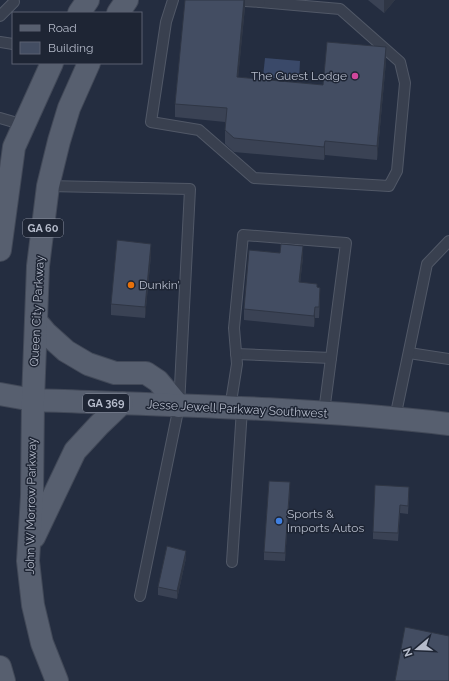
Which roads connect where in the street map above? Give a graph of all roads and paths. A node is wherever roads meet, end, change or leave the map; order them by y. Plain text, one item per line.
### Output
1 (88, 0) edge
2 (127, 0) edge
3 (173, 0) edge
4 (245, 1) edge
5 (261, 1) edge
6 (14, 2) dead end
7 (80, 12) edge
8 (119, 12) edge
9 (0, 16) edge
10 (0, 42) edge
11 (12, 44) edge
12 (52, 64) edge
13 (89, 64) edge
14 (0, 118) edge
15 (24, 125) junction
16 (48, 186) junction
17 (449, 241) edge
18 (0, 250) edge
19 (36, 321) junction
20 (409, 353) junction
21 (236, 354) junction
22 (331, 358) junction
23 (449, 359) edge
24 (0, 394) edge
25 (32, 400) junction
26 (122, 404) junction
27 (179, 406) junction
28 (236, 408) junction
29 (324, 412) junction
30 (395, 418) junction
31 (449, 424) edge
32 (30, 547) junction
33 (232, 562) dead end
34 (140, 596) dead end
35 (0, 667) edge
36 (4, 681) edge
37 (57, 681) edge

1 - 7 main road
2 - 8 main road
3 - 5 lane
4 - 5 lane
6 - 9 lane
10 - 11 lane
12 - 15 main road
13 - 16 main road, Queen City Parkway / GA 60
14 - 15 lane
15 - 18 main road
16 - 19 main road, Queen City Parkway / GA 60
16 - 27 lane
17 - 20 lane
19 - 25 main road, Queen City Parkway / GA 60
19 - 27 main road
20 - 23 lane
20 - 30 lane
21 - 22 lane
21 - 22 lane
21 - 28 lane
22 - 29 lane
24 - 25 main road, Jesse Jewell Parkway Southwest / GA 369
25 - 26 main road, Jesse Jewell Parkway Southwest / GA 369
25 - 32 main road, John W Morrow Parkway
26 - 27 main road, Jesse Jewell Parkway Southwest / GA 369
26 - 32 main road
27 - 28 main road, Jesse Jewell Parkway Southwest / GA 369
27 - 34 lane
28 - 29 main road, Jesse Jewell Parkway Southwest / GA 369
28 - 33 lane
29 - 30 main road, Jesse Jewell Parkway Southwest / GA 369
30 - 31 main road, Jesse Jewell Parkway Southwest / GA 369
32 - 37 main road, John W Morrow Parkway
35 - 36 main road

